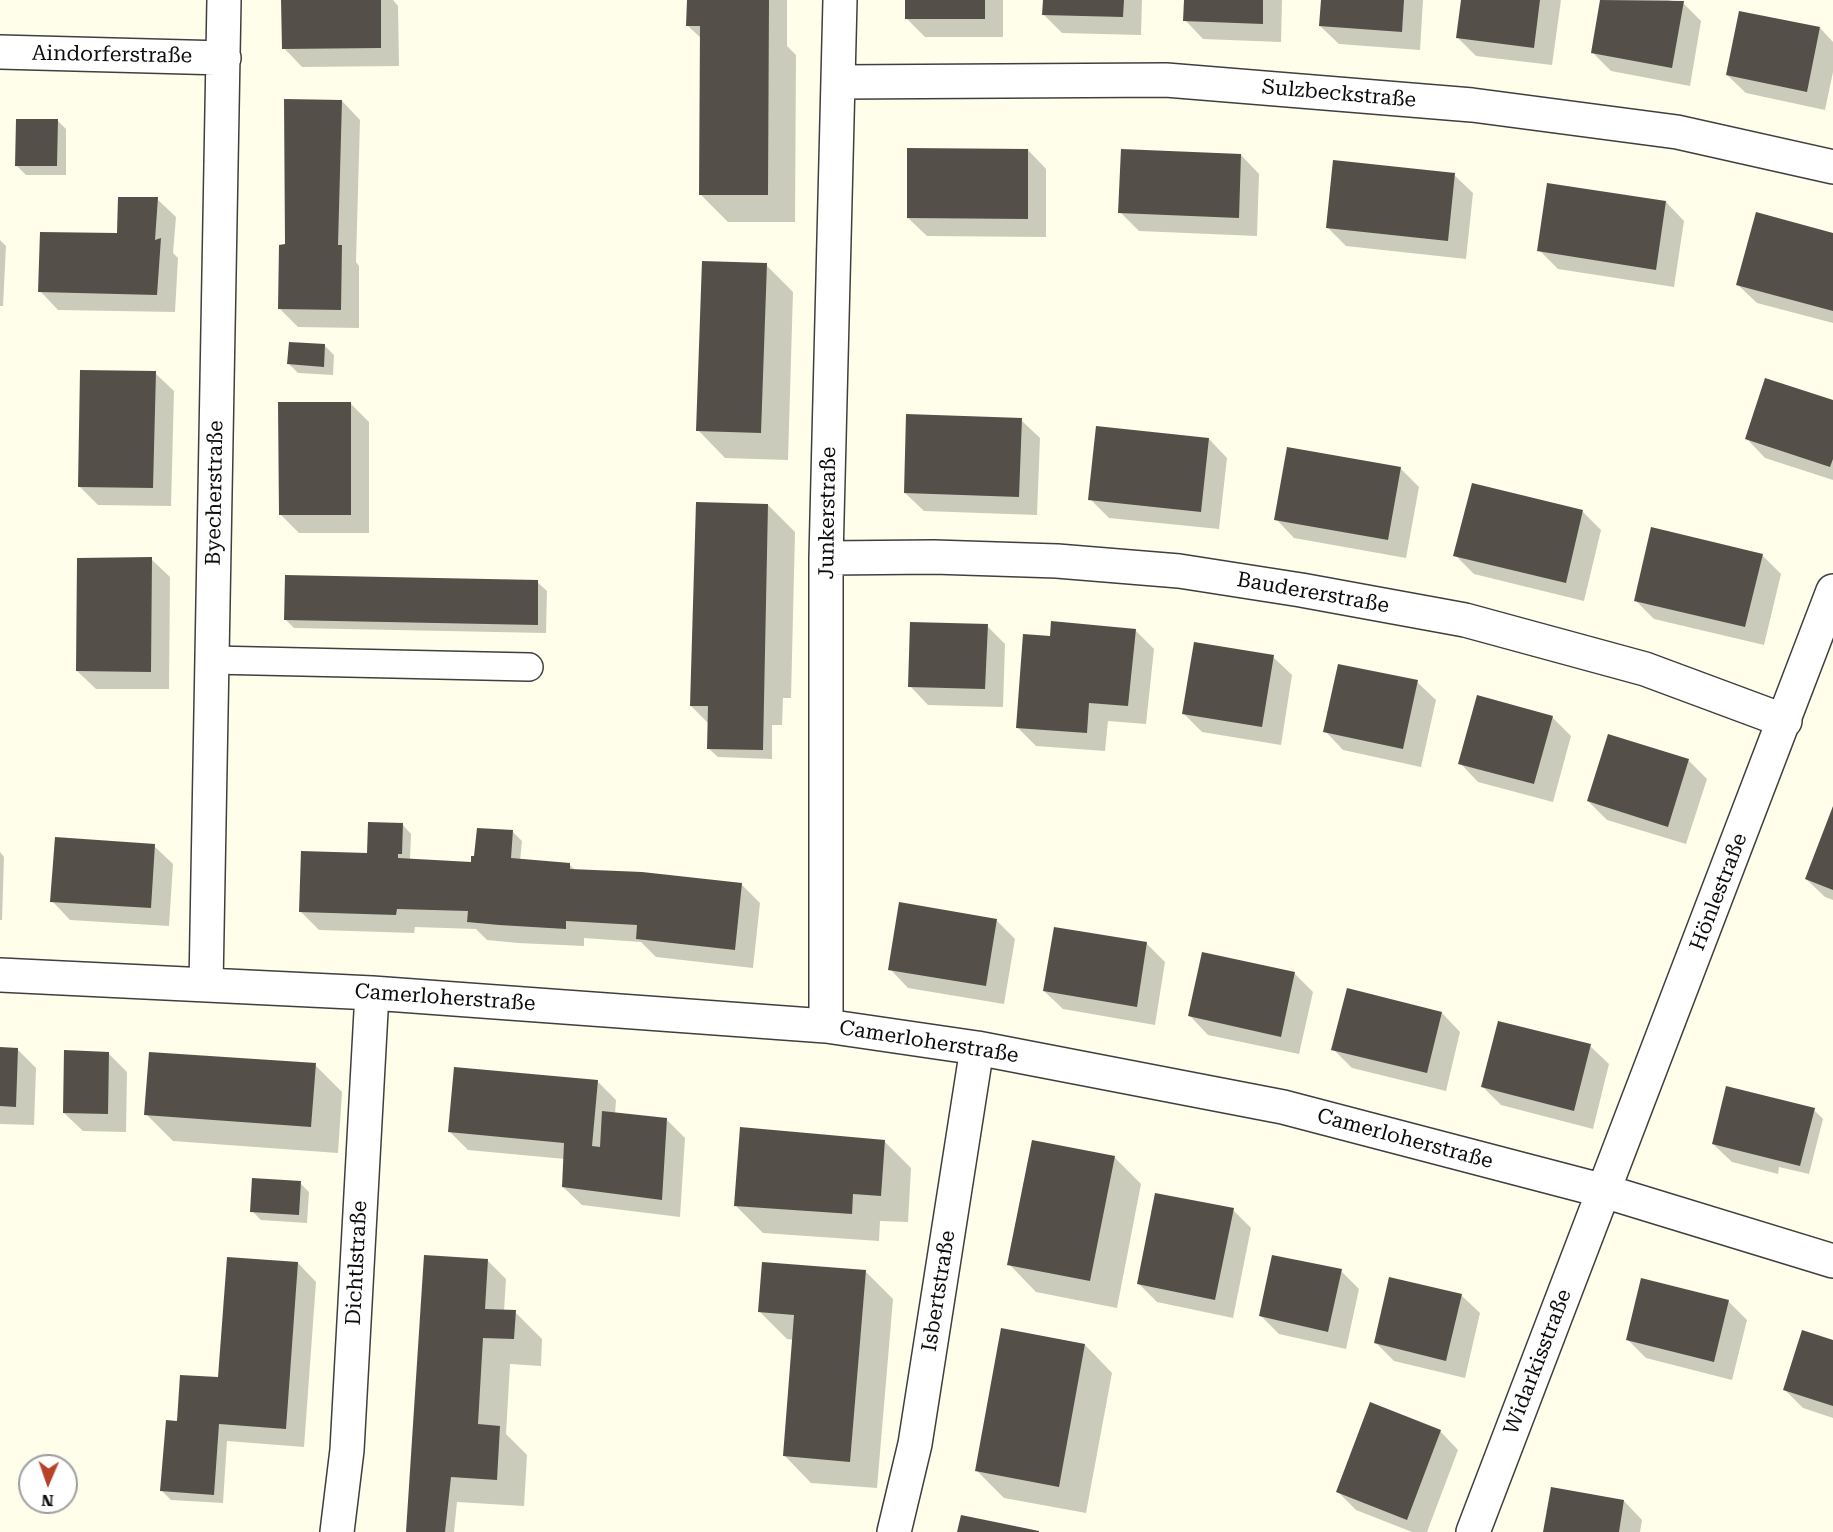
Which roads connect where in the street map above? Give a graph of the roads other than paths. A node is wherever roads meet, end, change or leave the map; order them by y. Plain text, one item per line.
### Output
1 (224, 0) edge
2 (840, 0) edge
3 (0, 52) edge
4 (224, 58) junction
5 (840, 82) junction
6 (1833, 167) edge
7 (826, 558) junction
8 (1833, 591) edge
9 (212, 660) junction
10 (529, 667) dead end
11 (1785, 721) junction
12 (0, 975) edge
13 (206, 985) junction
14 (372, 993) junction
15 (826, 1026) junction
16 (977, 1048) junction
17 (1604, 1191) junction
18 (1833, 1261) edge
19 (337, 1532) edge
20 (894, 1532) edge
21 (1473, 1532) edge

1 - 4 street, Byecherstraße
2 - 5 street, Junkerstraße
3 - 4 street, Aindorferstraße
4 - 9 street, Byecherstraße
5 - 6 street, Sulzbeckstraße
5 - 7 street, Junkerstraße
7 - 11 street, Baudererstraße
7 - 15 street, Junkerstraße
8 - 11 street, Hönlestraße
9 - 10 lane
9 - 13 street, Byecherstraße
11 - 17 street, Hönlestraße
12 - 13 street, Camerloherstraße
13 - 14 street, Camerloherstraße
14 - 15 street, Camerloherstraße
14 - 19 street, Dichtlstraße
15 - 16 street, Camerloherstraße
16 - 17 street, Camerloherstraße
16 - 20 street, Isbertstraße
17 - 18 street, Camerloherstraße
17 - 21 street, Widarkisstraße

